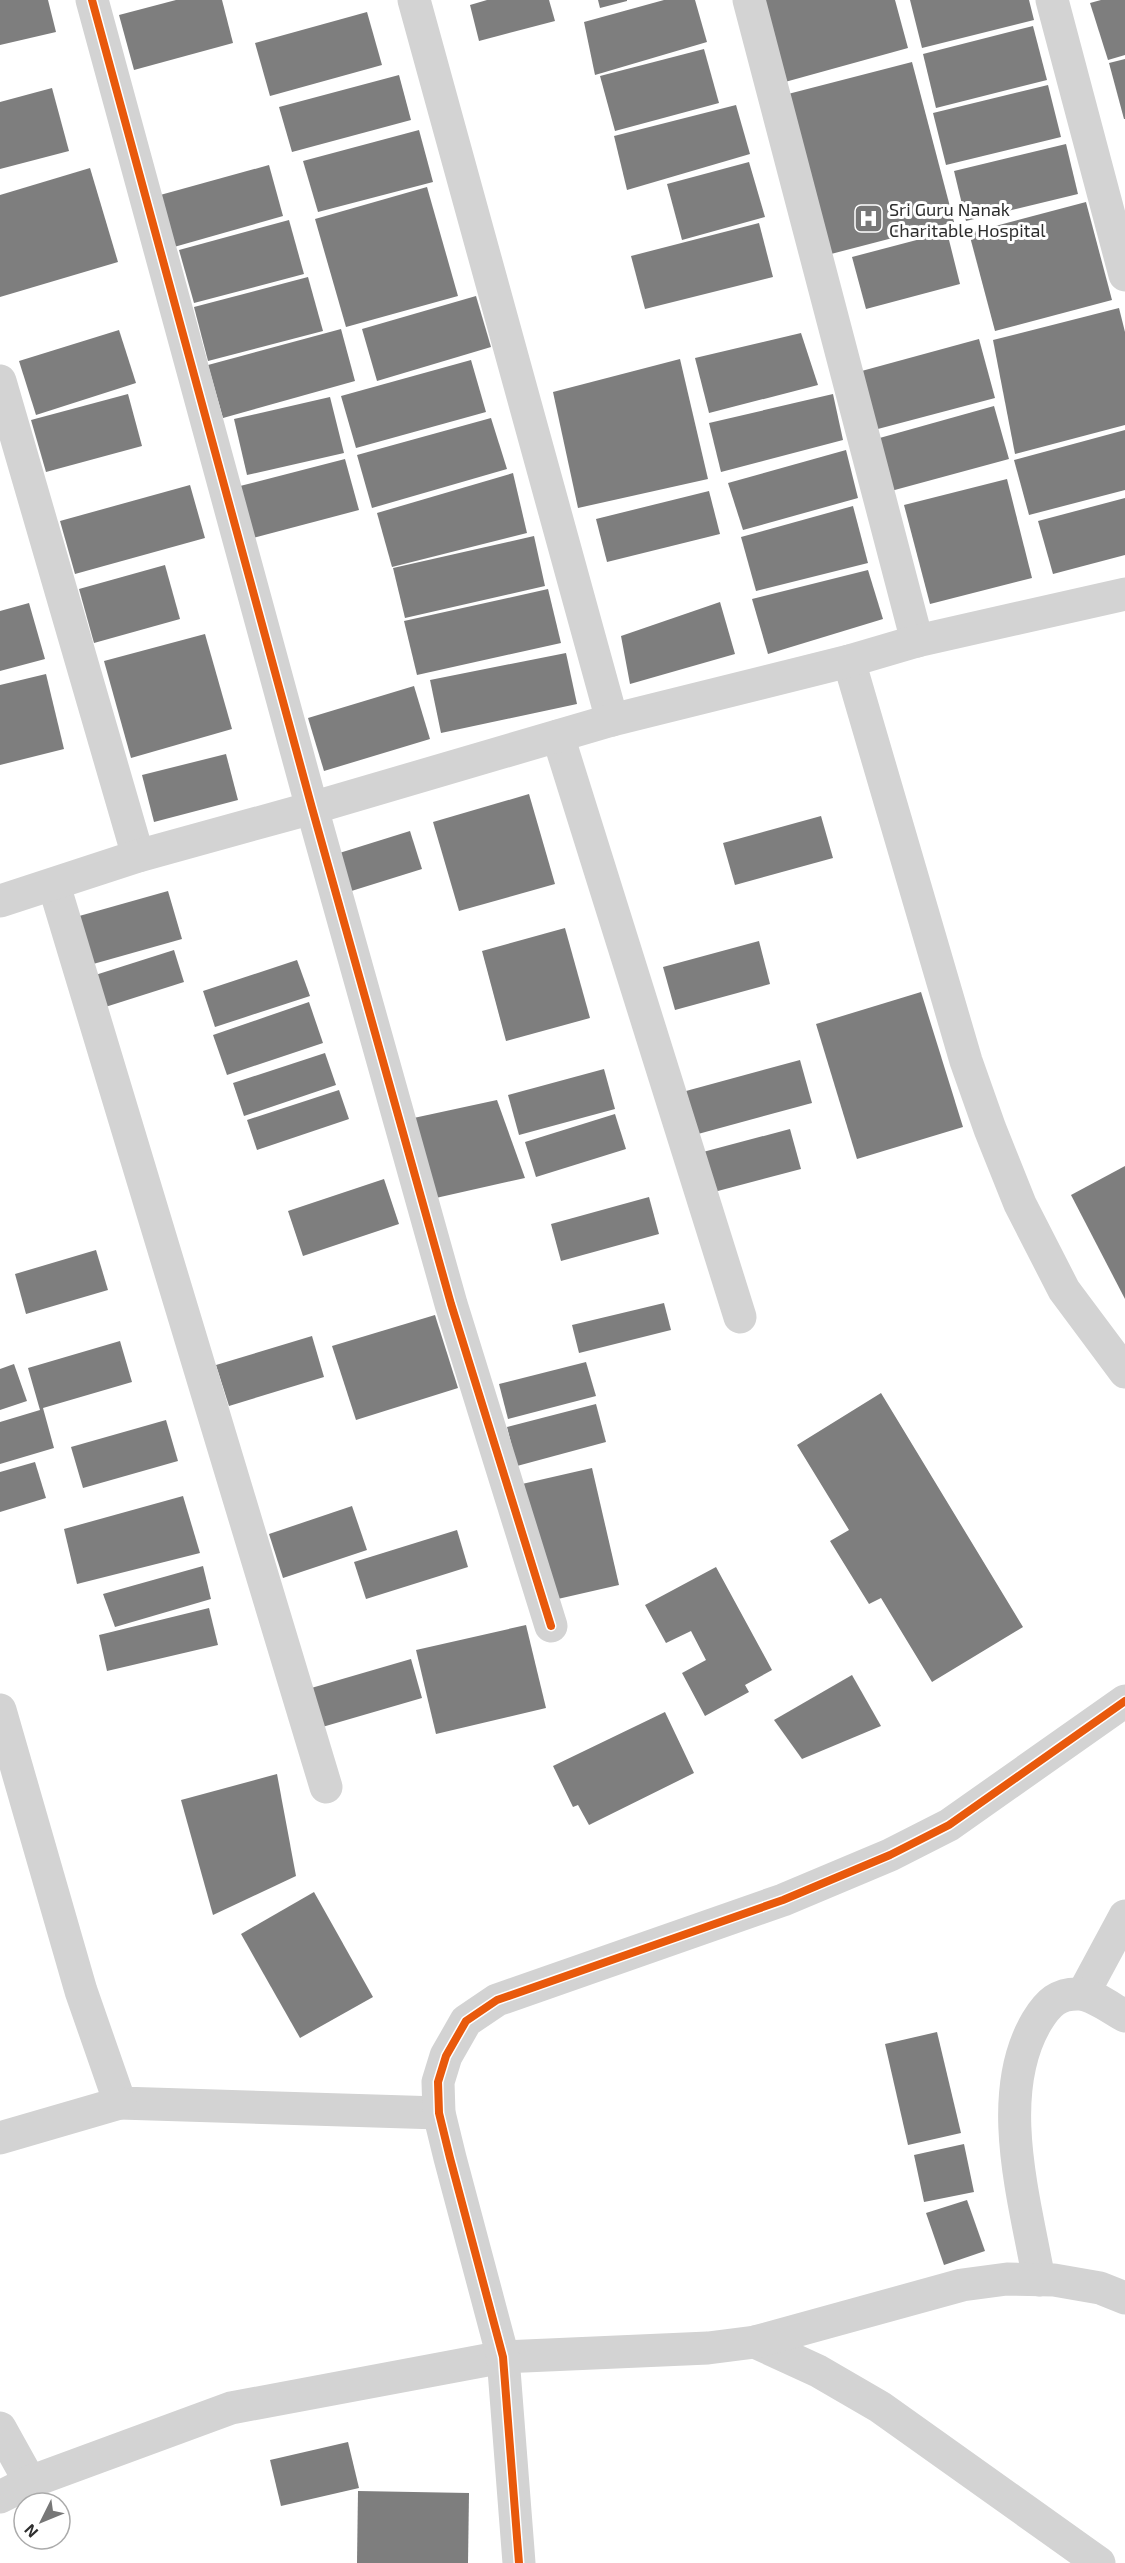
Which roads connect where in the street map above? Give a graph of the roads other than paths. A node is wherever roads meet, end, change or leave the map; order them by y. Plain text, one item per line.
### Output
1 (92, 0) edge
2 (414, 0) edge
3 (749, 0) edge
4 (1052, 0) edge
5 (1125, 276) edge
6 (0, 381) edge
7 (1125, 594) edge
8 (917, 641) junction
9 (849, 661) junction
10 (612, 720) junction
11 (558, 736) junction
12 (312, 808) junction
13 (138, 856) junction
14 (54, 885) junction
15 (0, 901) edge
16 (740, 1317) dead end
17 (1125, 1372) edge
18 (551, 1626) dead end
19 (1125, 1701) edge
20 (0, 1710) edge
21 (326, 1787) dead end
22 (1125, 1916) edge
23 (1083, 1994) junction
24 (1125, 2016) edge
25 (120, 2103) junction
26 (440, 2113) junction
27 (0, 2138) edge
28 (1039, 2280) junction
29 (1125, 2298) edge
30 (755, 2342) junction
31 (503, 2357) junction
32 (0, 2428) edge
33 (30, 2482) junction
34 (0, 2497) edge
35 (519, 2563) edge
36 (1099, 2563) edge

1 - 12 street
2 - 10 street
3 - 8 street
4 - 5 street
6 - 13 street
7 - 8 street
8 - 9 street
9 - 10 street
9 - 17 street
10 - 11 street
11 - 12 street
11 - 16 street
12 - 13 street
12 - 18 street
13 - 14 street
14 - 15 street
14 - 21 street
19 - 26 street
20 - 25 street
22 - 23 street
23 - 24 street
23 - 28 street
25 - 26 street
25 - 27 street
26 - 31 street
28 - 29 street
28 - 30 street
30 - 31 street
30 - 36 street
31 - 33 street
31 - 35 street
32 - 33 street
33 - 34 street

